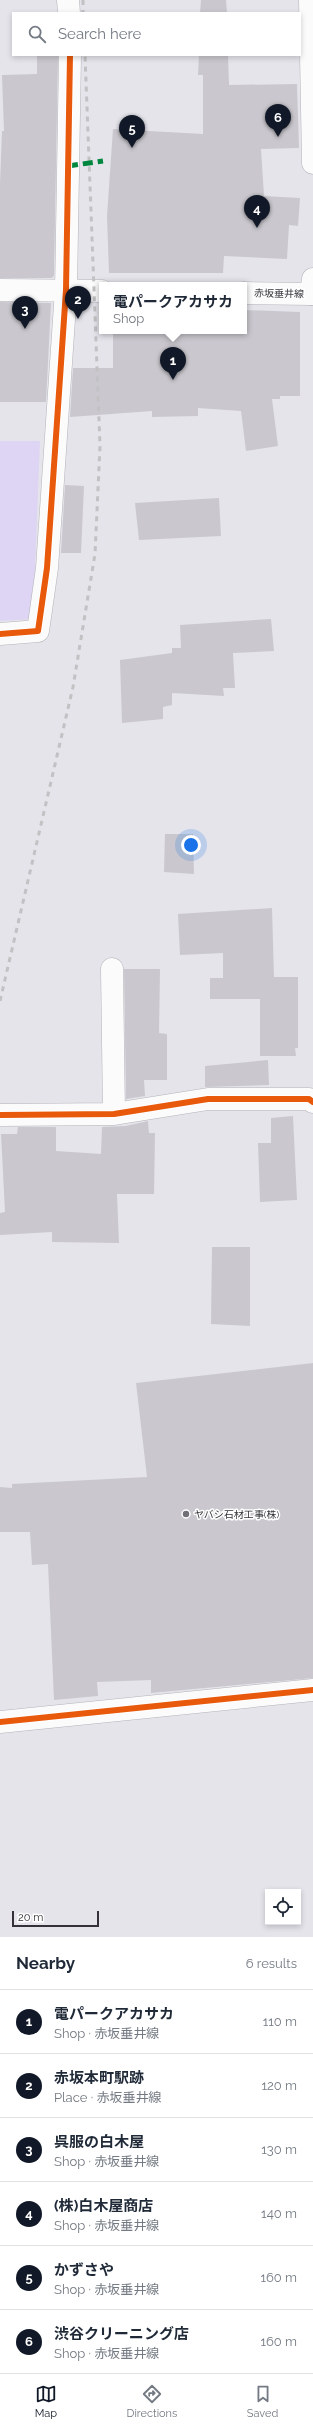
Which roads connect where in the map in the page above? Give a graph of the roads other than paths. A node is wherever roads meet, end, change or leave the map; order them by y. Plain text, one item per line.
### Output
1 (68, 0) edge
2 (310, 0) edge
3 (69, 12) edge
4 (70, 56) edge
5 (313, 163) edge
6 (312, 289) edge
7 (0, 290) edge
8 (66, 290) junction
9 (99, 291) edge
10 (247, 293) edge
11 (0, 634) edge
12 (112, 969) dead end
13 (313, 1102) edge
14 (114, 1114) junction
15 (0, 1115) edge
16 (313, 1690) edge
17 (0, 1722) edge

1 - 3 street
2 - 5 street
4 - 8 street
6 - 10 street, 赤坂垂井線
7 - 8 street
8 - 9 street
8 - 11 street
12 - 14 street
13 - 14 street
14 - 15 street
16 - 17 street

